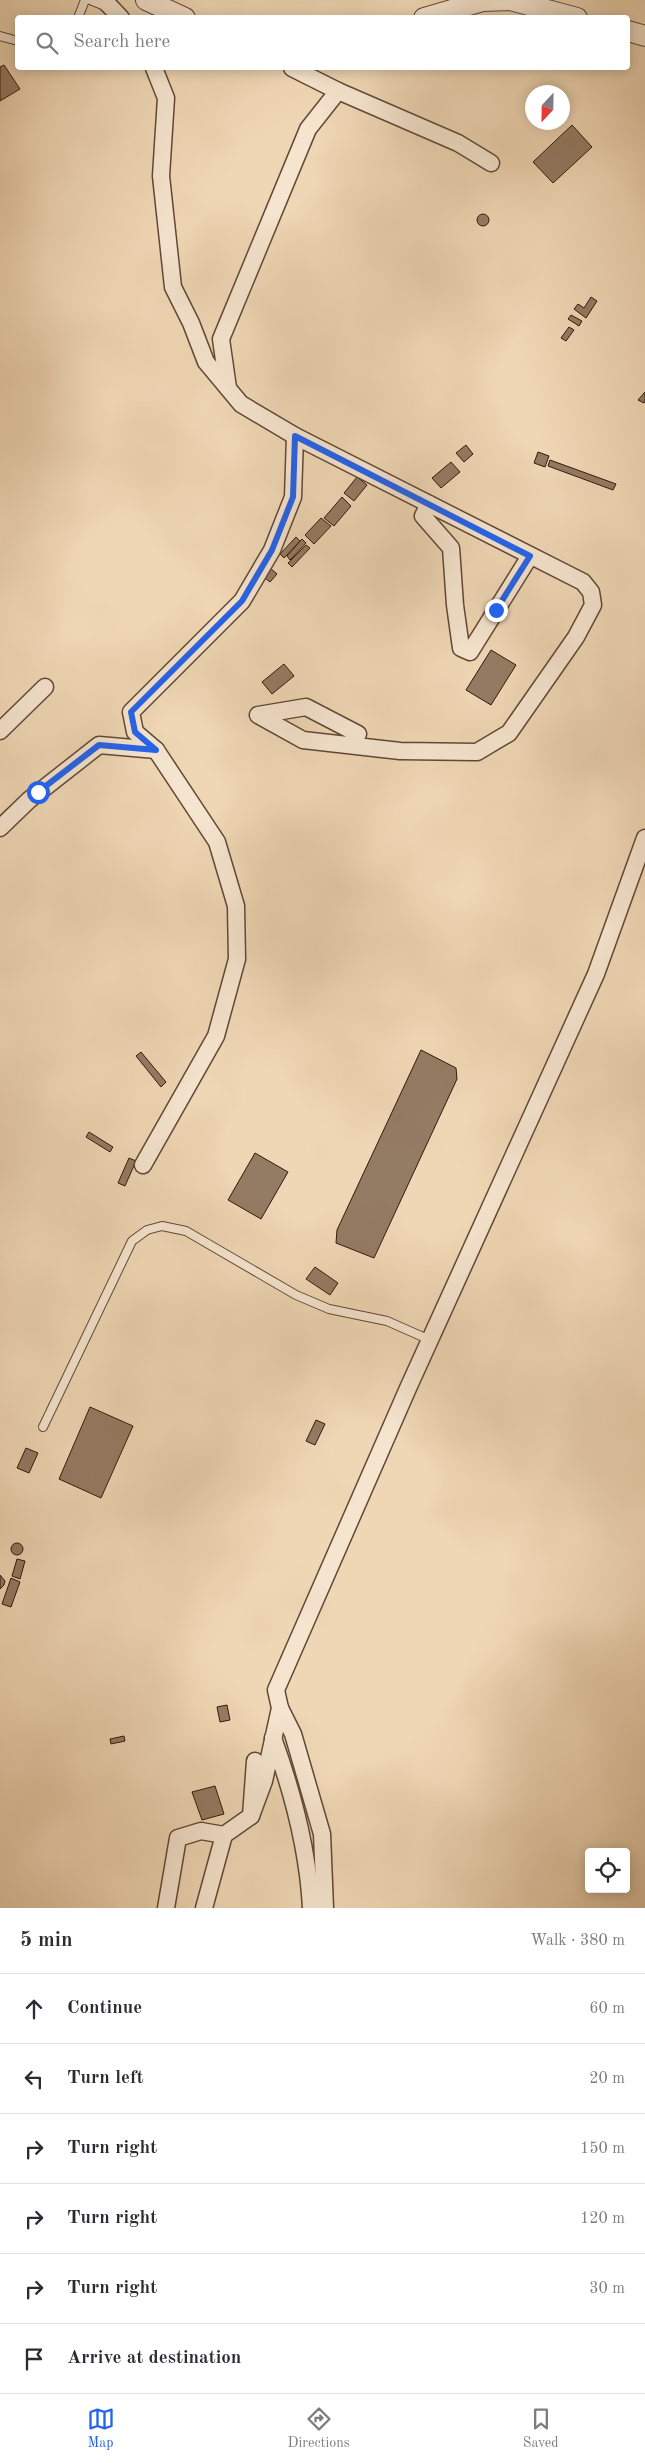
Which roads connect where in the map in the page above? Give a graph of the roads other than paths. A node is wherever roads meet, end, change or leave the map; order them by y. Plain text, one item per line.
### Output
1 (86, 0) edge
2 (90, 0) edge
3 (146, 0) edge
4 (113, 9) edge
5 (79, 15) edge
6 (178, 15) edge
7 (434, 15) edge
8 (565, 15) edge
9 (630, 32) edge
10 (0, 36) edge
11 (645, 36) edge
12 (15, 40) edge
13 (155, 70) edge
14 (296, 70) edge
15 (338, 91) junction
16 (491, 163) dead end
17 (228, 388) junction
18 (295, 436) junction
19 (429, 504) junction
20 (530, 556) junction
21 (45, 687) dead end
22 (0, 731) edge
23 (358, 734) dead end
24 (156, 750) junction
25 (0, 828) edge
26 (645, 838) edge
27 (143, 1166) dead end
28 (430, 1340) junction
29 (43, 1427) dead end
30 (280, 1708) junction
31 (273, 1738) junction
32 (255, 1762) dead end
33 (251, 1816) junction
34 (224, 1835) junction
35 (166, 1908) edge
36 (204, 1908) edge
37 (311, 1908) edge
38 (325, 1908) edge

1 - 5 lane
2 - 4 lane
3 - 6 street
7 - 8 street
9 - 11 street
10 - 12 lane
13 - 17 street
14 - 15 street
15 - 16 street
15 - 17 street
17 - 18 street
18 - 19 street
18 - 24 street
19 - 20 street
19 - 20 street
20 - 23 street
21 - 22 street
24 - 25 street
24 - 27 street
26 - 28 street
28 - 29 lane
28 - 30 street
30 - 31 street
30 - 38 street
31 - 33 street
31 - 37 street
32 - 33 street
33 - 34 street
34 - 35 street
34 - 36 street

